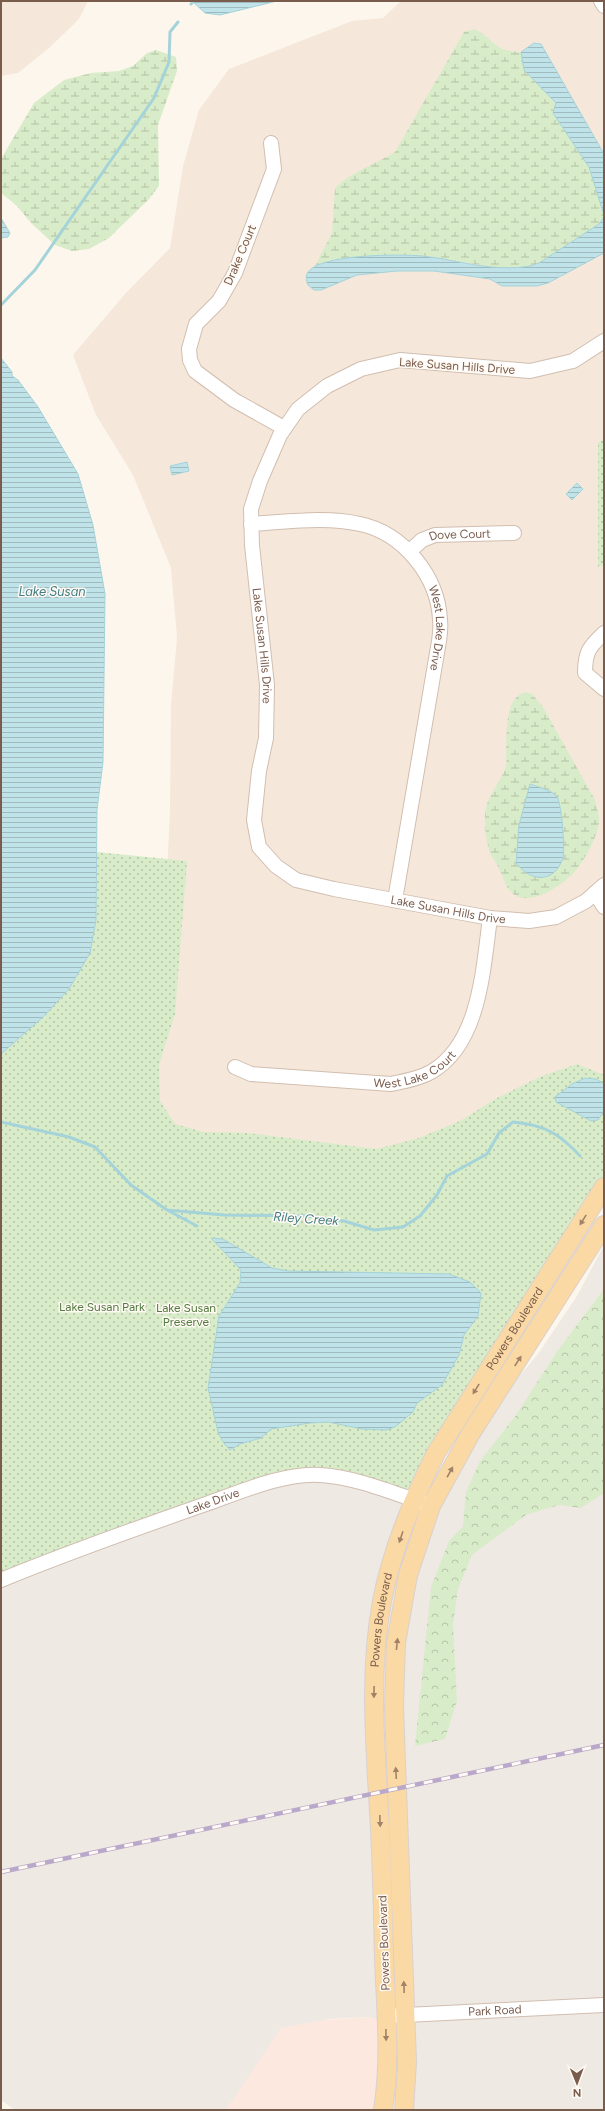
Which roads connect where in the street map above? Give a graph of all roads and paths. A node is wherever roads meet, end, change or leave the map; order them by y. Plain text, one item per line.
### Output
1 (601, 1) edge
2 (604, 6) edge
3 (271, 143) dead end
4 (604, 341) edge
5 (284, 428) junction
6 (252, 524) junction
7 (514, 533) dead end
8 (410, 551) junction
9 (604, 633) edge
10 (604, 689) edge
11 (599, 889) edge
12 (395, 900) junction
13 (604, 907) edge
14 (490, 918) junction
15 (235, 1067) dead end
16 (604, 1187) edge
17 (604, 1225) edge
18 (413, 1500) junction
19 (431, 1506) junction
20 (1, 1580) edge
21 (604, 2005) edge
22 (405, 2015) junction
23 (386, 2016) junction
24 (383, 2110) edge
25 (404, 2110) edge

1 - 2 street
3 - 5 street, Drake Court
4 - 5 street, Lake Susan Hills Drive
5 - 6 street, Lake Susan Hills Drive
6 - 8 street, West Lake Drive
6 - 12 street, Lake Susan Hills Drive
7 - 8 street, Dove Court
8 - 12 street, West Lake Drive
9 - 10 street
11 - 13 street
11 - 14 street, Lake Susan Hills Drive
12 - 14 street, Lake Susan Hills Drive
14 - 15 street, West Lake Court
16 -> 18 main road, Powers Boulevard
19 -> 17 main road, Powers Boulevard
18 - 19 street, Lake Drive
18 - 20 street, Lake Drive
18 -> 23 main road, Powers Boulevard
22 -> 19 main road, Powers Boulevard
21 - 22 street, Park Road
22 - 23 street, Park Road
22 - 25 main road, Powers Boulevard
23 -> 24 main road, Powers Boulevard

